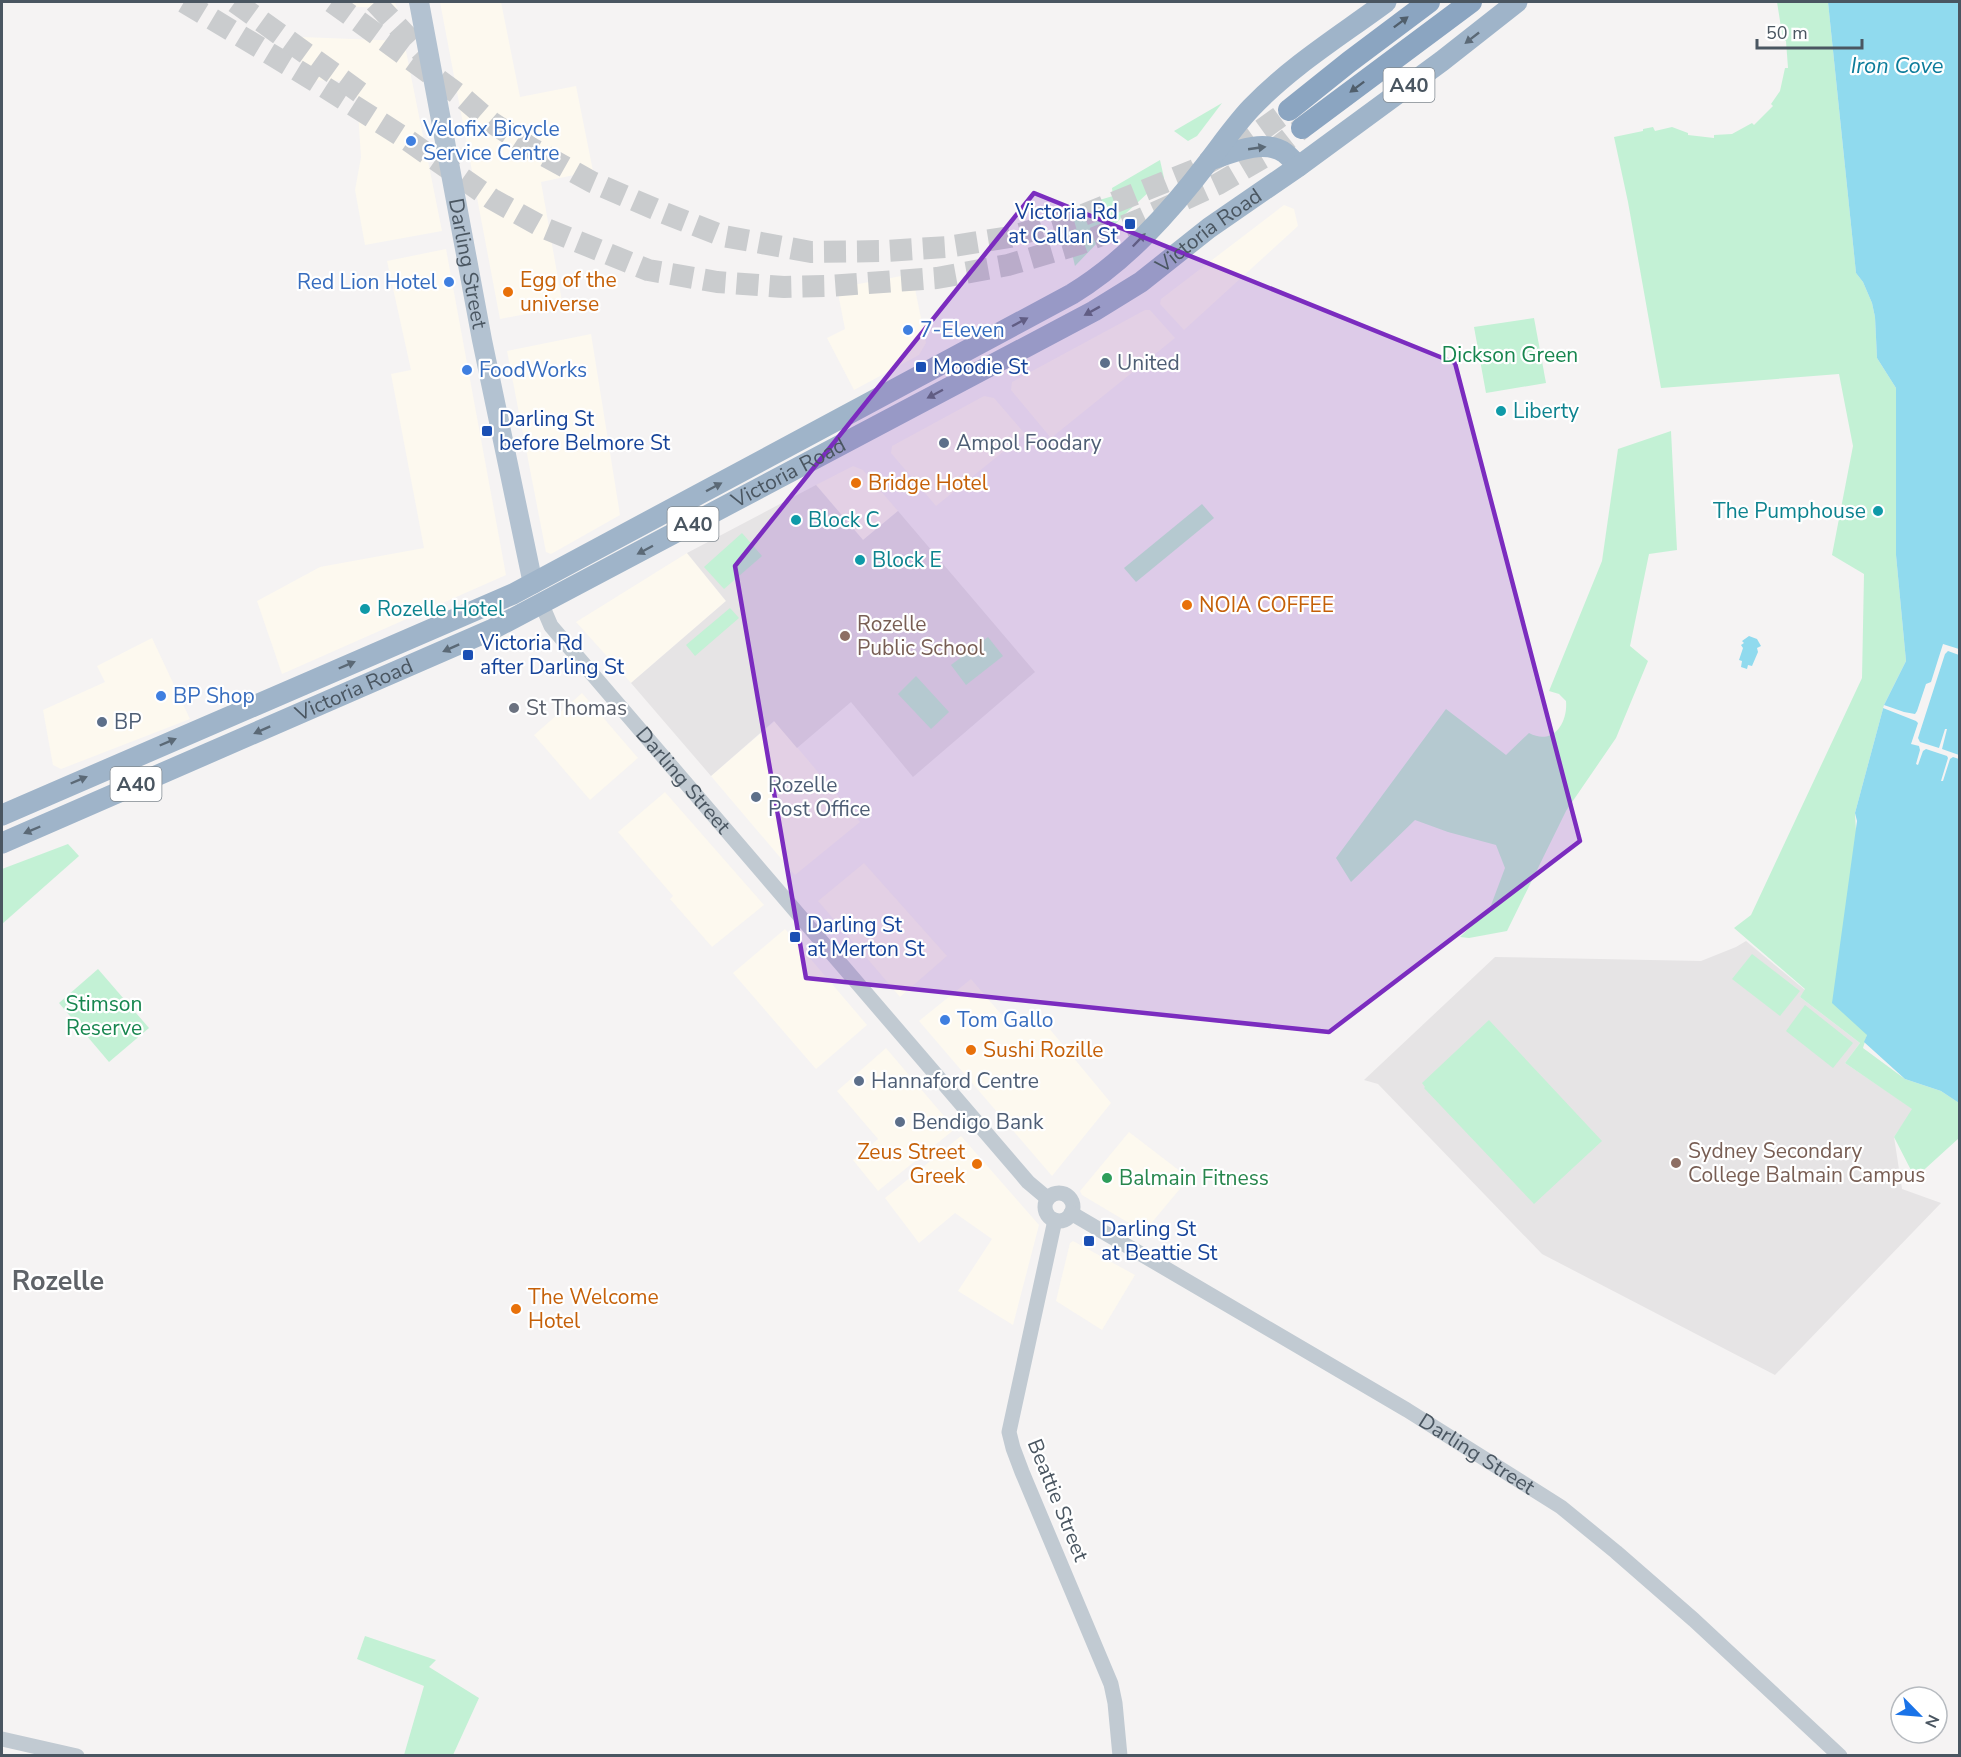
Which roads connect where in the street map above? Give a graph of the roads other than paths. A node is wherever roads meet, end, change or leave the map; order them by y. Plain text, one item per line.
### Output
1 (419, 2) edge
2 (1386, 2) edge
3 (1429, 2) edge
4 (1472, 2) edge
5 (1517, 2) edge
6 (1289, 110) tunnel mouth
7 (1302, 128) tunnel mouth
8 (1210, 160) junction
9 (1299, 166) junction
10 (867, 405) junction
11 (861, 435) junction
12 (533, 584) junction
13 (542, 605) junction
14 (2, 815) edge
15 (2, 843) edge
16 (1047, 1198) junction
17 (1071, 1213) junction
18 (1055, 1220) junction
19 (2, 1739) edge
20 (77, 1755) edge
21 (1120, 1755) edge
22 (1840, 1755) edge

1 - 12 main road, Darling Street
2 - 8 highway, Victoria Road / A40
6 -> 3 highway
4 -> 7 highway
5 -> 9 highway, Victoria Road / A40
8 -> 9 highway
10 -> 8 highway, Victoria Road / A40
9 -> 11 highway, Victoria Road / A40
10 - 11 highway
12 -> 10 highway, Victoria Road / A40
11 -> 13 highway, Victoria Road / A40
12 - 13 highway, Darling Street
14 -> 12 highway, Victoria Road / A40
13 -> 15 highway, Victoria Road / A40
13 - 16 street, Darling Street
16 - 17 street
16 - 18 street
17 - 18 street
17 - 22 street, Darling Street
18 - 21 street, Beattie Street
19 - 20 street

